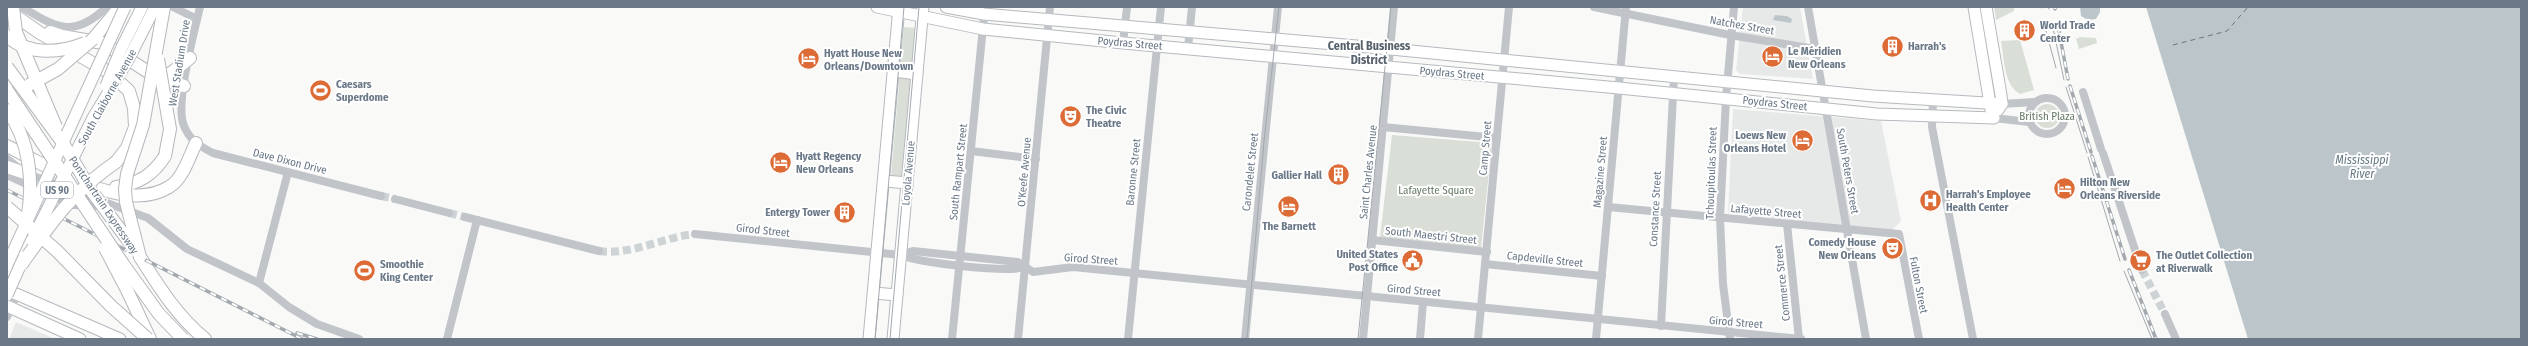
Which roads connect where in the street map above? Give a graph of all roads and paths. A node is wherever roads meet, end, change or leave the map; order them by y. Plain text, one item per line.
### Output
1 (13, 7) edge
2 (22, 7) edge
3 (107, 7) edge
4 (120, 7) edge
5 (124, 7) edge
6 (134, 7) edge
7 (142, 7) edge
8 (155, 7) edge
9 (164, 7) edge
10 (173, 7) edge
11 (200, 7) edge
12 (877, 7) edge
13 (946, 7) edge
14 (1050, 7) edge
15 (1127, 7) edge
16 (1161, 7) edge
17 (1192, 7) edge
18 (1278, 7) edge
19 (1394, 7) edge
20 (1509, 7) edge
21 (1594, 7) edge
22 (1734, 7) edge
23 (1808, 7) edge
24 (1974, 7) edge
25 (1986, 7) edge
26 (899, 9) edge
27 (7, 10) edge
28 (985, 11) edge
29 (1626, 11) edge
30 (923, 12) edge
31 (197, 19) junction
32 (1049, 20) junction
33 (1125, 27) junction
34 (983, 29) junction
35 (1159, 30) junction
36 (1190, 33) junction
37 (1047, 35) junction
38 (1730, 35) junction
39 (7, 36) edge
40 (158, 38) junction
41 (94, 39) junction
42 (1275, 40) junction
43 (1123, 43) junction
44 (1332, 44) junction
45 (1157, 46) junction
46 (1188, 48) junction
47 (1391, 49) junction
48 (1815, 49) junction
49 (1273, 57) junction
50 (190, 58) junction
51 (103, 59) junction
52 (1504, 60) junction
53 (1330, 62) junction
54 (1557, 66) junction
55 (7, 67) edge
56 (1389, 67) junction
57 (894, 71) junction
58 (1620, 72) junction
59 (917, 74) junction
60 (156, 77) junction
61 (1502, 77) junction
62 (1674, 77) junction
63 (1555, 82) junction
64 (1727, 82) junction
65 (184, 86) junction
66 (1773, 86) junction
67 (1619, 88) junction
68 (7, 90) edge
69 (1823, 91) junction
70 (2083, 92) dead end
71 (7, 94) edge
72 (1673, 94) junction
73 (1874, 96) junction
74 (1726, 98) junction
75 (1933, 100) junction
76 (2035, 102) junction
77 (1772, 103) junction
78 (1989, 104) junction
79 (2002, 104) junction
80 (1826, 108) junction
81 (7, 110) edge
82 (1877, 114) junction
83 (94, 116) junction
84 (1932, 117) junction
85 (1994, 118) junction
86 (2029, 122) junction
87 (1383, 127) junction
88 (1497, 138) junction
89 (63, 143) junction
90 (196, 143) junction
91 (7, 146) edge
92 (971, 151) junction
93 (7, 159) edge
94 (1036, 159) junction
95 (7, 167) edge
96 (288, 172) junction
97 (25, 173) junction
98 (7, 175) edge
99 (885, 181) junction
100 (907, 183) junction
101 (93, 188) junction
102 (381, 196) tunnel mouth
103 (395, 199) tunnel mouth
104 (7, 207) edge
105 (115, 207) junction
106 (1608, 207) junction
107 (1666, 212) junction
108 (449, 213) tunnel mouth
109 (465, 217) tunnel mouth
110 (1720, 218) junction
111 (93, 219) junction
112 (27, 220) junction
113 (476, 220) junction
114 (1787, 224) junction
115 (1846, 229) junction
116 (695, 234) tunnel mouth
117 (1898, 234) joint
118 (1372, 240) junction
119 (599, 251) tunnel mouth
120 (1487, 252) junction
121 (878, 253) junction
122 (901, 255) junction
123 (960, 255) junction
124 (2137, 256) dead end
125 (140, 257) junction
126 (1485, 264) junction
127 (7, 265) edge
128 (21, 265) junction
129 (960, 265) junction
130 (1026, 267) junction
131 (1134, 273) junction
132 (1602, 276) junction
133 (259, 283) junction
134 (1250, 285) junction
135 (10, 293) edge
136 (874, 293) junction
137 (897, 295) junction
138 (1367, 296) junction
139 (1423, 302) junction
140 (1481, 307) junction
141 (8, 310) edge
142 (2165, 314) tunnel mouth
143 (1597, 319) junction
144 (1661, 326) junction
145 (1729, 336) edge
146 (80, 339) edge
147 (120, 339) edge
148 (149, 339) edge
149 (183, 339) edge
150 (205, 339) edge
151 (360, 339) edge
152 (447, 339) edge
153 (869, 339) edge
154 (893, 339) edge
155 (952, 339) edge
156 (1018, 339) edge
157 (1128, 339) edge
158 (1245, 339) edge
159 (1362, 339) edge
160 (1420, 339) edge
161 (1478, 339) edge
162 (1596, 339) edge
163 (1800, 339) edge
164 (1866, 339) edge
165 (1919, 339) edge
166 (1973, 339) edge
167 (2176, 339) edge

1 - 89 highway, bridge
2 - 3 street
4 - 41 highway
5 - 51 main road, South Claiborne Avenue / US 90, bridge
6 - 51 main road, bridge
7 - 83 main road, bridge
8 - 83 main road, South Claiborne Avenue / US 90, bridge
9 - 40 highway, bridge
10 - 31 street
11 - 31 street, West Stadium Drive
12 - 26 main road, Poydras Street
13 - 28 main road, Poydras Street
14 - 32 street, O'Keefe Avenue
15 - 33 street
16 - 35 street, Baronne Street
17 - 36 street
18 - 42 street, Carondelet Street
19 - 47 street, Saint Charles Avenue
20 - 52 street, Camp Street
21 - 29 street, Natchez Street
22 - 38 street, Tchoupitoulas Street
23 - 48 street, South Peters Street
24 - 78 main road
25 - 79 main road
26 - 30 main road, Poydras Street
26 - 57 main road, Loyola Avenue
27 - 60 highway
27 - 128 highway, bridge
28 - 32 main road, Poydras Street
28 - 34 street, South Rampart Street
29 - 38 street, Natchez Street
29 - 58 street, Magazine Street
30 - 34 main road, Poydras Street
30 - 59 main road, Loyola Avenue
31 - 50 street, West Stadium Drive
32 - 33 main road, Poydras Street
32 - 37 street, O'Keefe Avenue
33 - 35 main road, Poydras Street
33 - 43 street
34 - 37 main road, Poydras Street
34 - 92 street, South Rampart Street
35 - 36 main road, Poydras Street
35 - 45 street, Baronne Street
36 - 42 main road, Poydras Street
36 - 46 street
37 - 43 main road, Poydras Street
37 - 94 street, O'Keefe Avenue
38 - 48 street, Natchez Street
38 - 64 street, Tchoupitoulas Street
39 - 41 highway, bridge
40 - 101 highway, bridge
40 - 125 highway, bridge
41 - 71 highway, bridge
42 - 44 main road, Poydras Street
42 - 49 street, Carondelet Street
43 - 45 main road, Poydras Street
44 - 47 main road, Poydras Street
44 - 53 main road
45 - 46 main road, Poydras Street
45 - 131 street, Baronne Street
46 - 49 main road, Poydras Street
47 - 52 main road, Poydras Street
47 - 56 street, Saint Charles Avenue
48 - 69 street, South Peters Street
49 - 53 main road, Poydras Street
49 - 134 street, Carondelet Street
50 - 60 highway
50 - 65 street, West Stadium Drive
51 - 112 main road, South Claiborne Avenue / US 90, bridge
52 - 54 main road, Poydras Street
52 - 61 street, Camp Street
53 - 56 main road, Poydras Street
54 - 58 main road, Poydras Street
54 - 63 main road
55 - 89 highway, Pontchartrain Expressway, bridge
56 - 61 main road, Poydras Street
56 - 87 street, Saint Charles Avenue
57 - 59 main road
57 - 99 main road, Loyola Avenue
58 - 62 main road, Poydras Street
58 - 67 street, Magazine Street
59 - 100 main road, Loyola Avenue
60 - 65 highway
61 - 63 main road, Poydras Street
61 - 88 street, Camp Street
62 - 64 main road, Poydras Street
62 - 72 street, Constance Street
63 - 67 main road, Poydras Street
64 - 66 main road, Poydras Street
64 - 74 street, Tchoupitoulas Street
65 - 90 street, West Stadium Drive
66 - 69 main road, Poydras Street
66 - 77 main road
67 - 72 main road, Poydras Street
67 - 106 street, Magazine Street
68 - 111 highway, Pontchartrain Expressway, bridge
69 - 73 main road, Poydras Street
69 - 80 street, South Peters Street
70 - 124 street
72 - 74 main road, Poydras Street
72 - 107 street, Constance Street
73 - 75 main road, Poydras Street
73 - 82 main road
74 - 77 main road, Poydras Street
74 - 110 street, Tchoupitoulas Street
75 - 78 main road, Poydras Street
75 - 84 street
76 - 79 street, Poydras Street
76 - 86 street
76 - 86 street, Poydras Street
77 - 80 main road, Poydras Street
78 - 79 main road, Poydras Street
78 - 85 main road
79 - 85 main road
80 - 82 main road, Poydras Street
80 - 115 street, South Peters Street
81 - 112 highway, bridge
82 - 84 main road, Poydras Street
83 - 128 main road, South Claiborne Avenue / US 90, bridge
84 - 85 main road, Poydras Street
84 - 166 street
85 - 86 street, Poydras Street
87 - 88 street
87 - 118 street, Saint Charles Avenue
88 - 120 street, Camp Street
89 - 125 highway, Pontchartrain Expressway, bridge
90 - 96 street, Dave Dixon Drive
90 - 101 highway
91 - 101 highway
92 - 94 street
92 - 123 street, South Rampart Street
93 - 97 street
94 - 130 street, O'Keefe Avenue
95 - 97 highway
96 - 102 street, Dave Dixon Drive
96 - 133 street
97 - 105 street
98 - 105 street
99 - 100 main road
99 - 121 main road, Loyola Avenue
100 - 122 main road, Loyola Avenue
103 - 108 street
104 - 148 highway, bridge
105 - 133 street
106 - 107 street, Lafayette Street
106 - 132 street, Magazine Street
107 - 110 street, Lafayette Street
107 - 144 street, Constance Street
109 - 113 street
110 - 114 street, Lafayette Street
110 - 145 street, Tchoupitoulas Street
111 - 148 highway, bridge
111 - 149 highway, Pontchartrain Expressway, bridge
112 - 127 main road, South Claiborne Avenue / US 90, bridge
113 - 119 street
113 - 152 street
114 - 115 street, Lafayette Street
114 - 163 street, Commerce Street
115 - 117 street, Lafayette Street
115 - 164 street, South Peters Street
116 - 121 street, Girod Street
117 - 165 street, Fulton Street
118 - 120 street, South Maestri Street
118 - 138 street, Saint Charles Avenue
120 - 126 street, Camp Street
121 - 122 street, Girod Street
121 - 136 main road, Loyola Avenue
122 - 123 street, Girod Street
122 - 129 street, Girod Street
122 - 137 main road, Loyola Avenue
123 - 129 street, South Rampart Street
123 - 130 street, Girod Street
125 - 150 highway, Pontchartrain Expressway
126 - 132 street, Capdeville Street
126 - 140 street, Camp Street
128 - 135 main road, South Claiborne Avenue / US 90, bridge
129 - 130 street, Girod Street
129 - 155 street, South Rampart Street
130 - 131 street, Girod Street
130 - 156 street, O'Keefe Avenue
131 - 134 street, Girod Street
131 - 157 street, Baronne Street
132 - 143 street, Magazine Street
133 - 151 street
134 - 138 street, Girod Street
134 - 158 street, Carondelet Street
135 - 141 street, South Claiborne Avenue
135 - 147 main road
136 - 137 main road
136 - 153 main road, Loyola Avenue
137 - 154 main road, Loyola Avenue
138 - 139 street, Girod Street
138 - 159 street, Saint Charles Avenue
139 - 140 street, Girod Street
139 - 160 street
140 - 143 street, Girod Street
140 - 161 street, Camp Street
141 - 146 main road
142 - 167 street
143 - 144 street, Girod Street
143 - 162 street, Magazine Street
144 - 145 street, Girod Street
145 - 163 street, Girod Street

